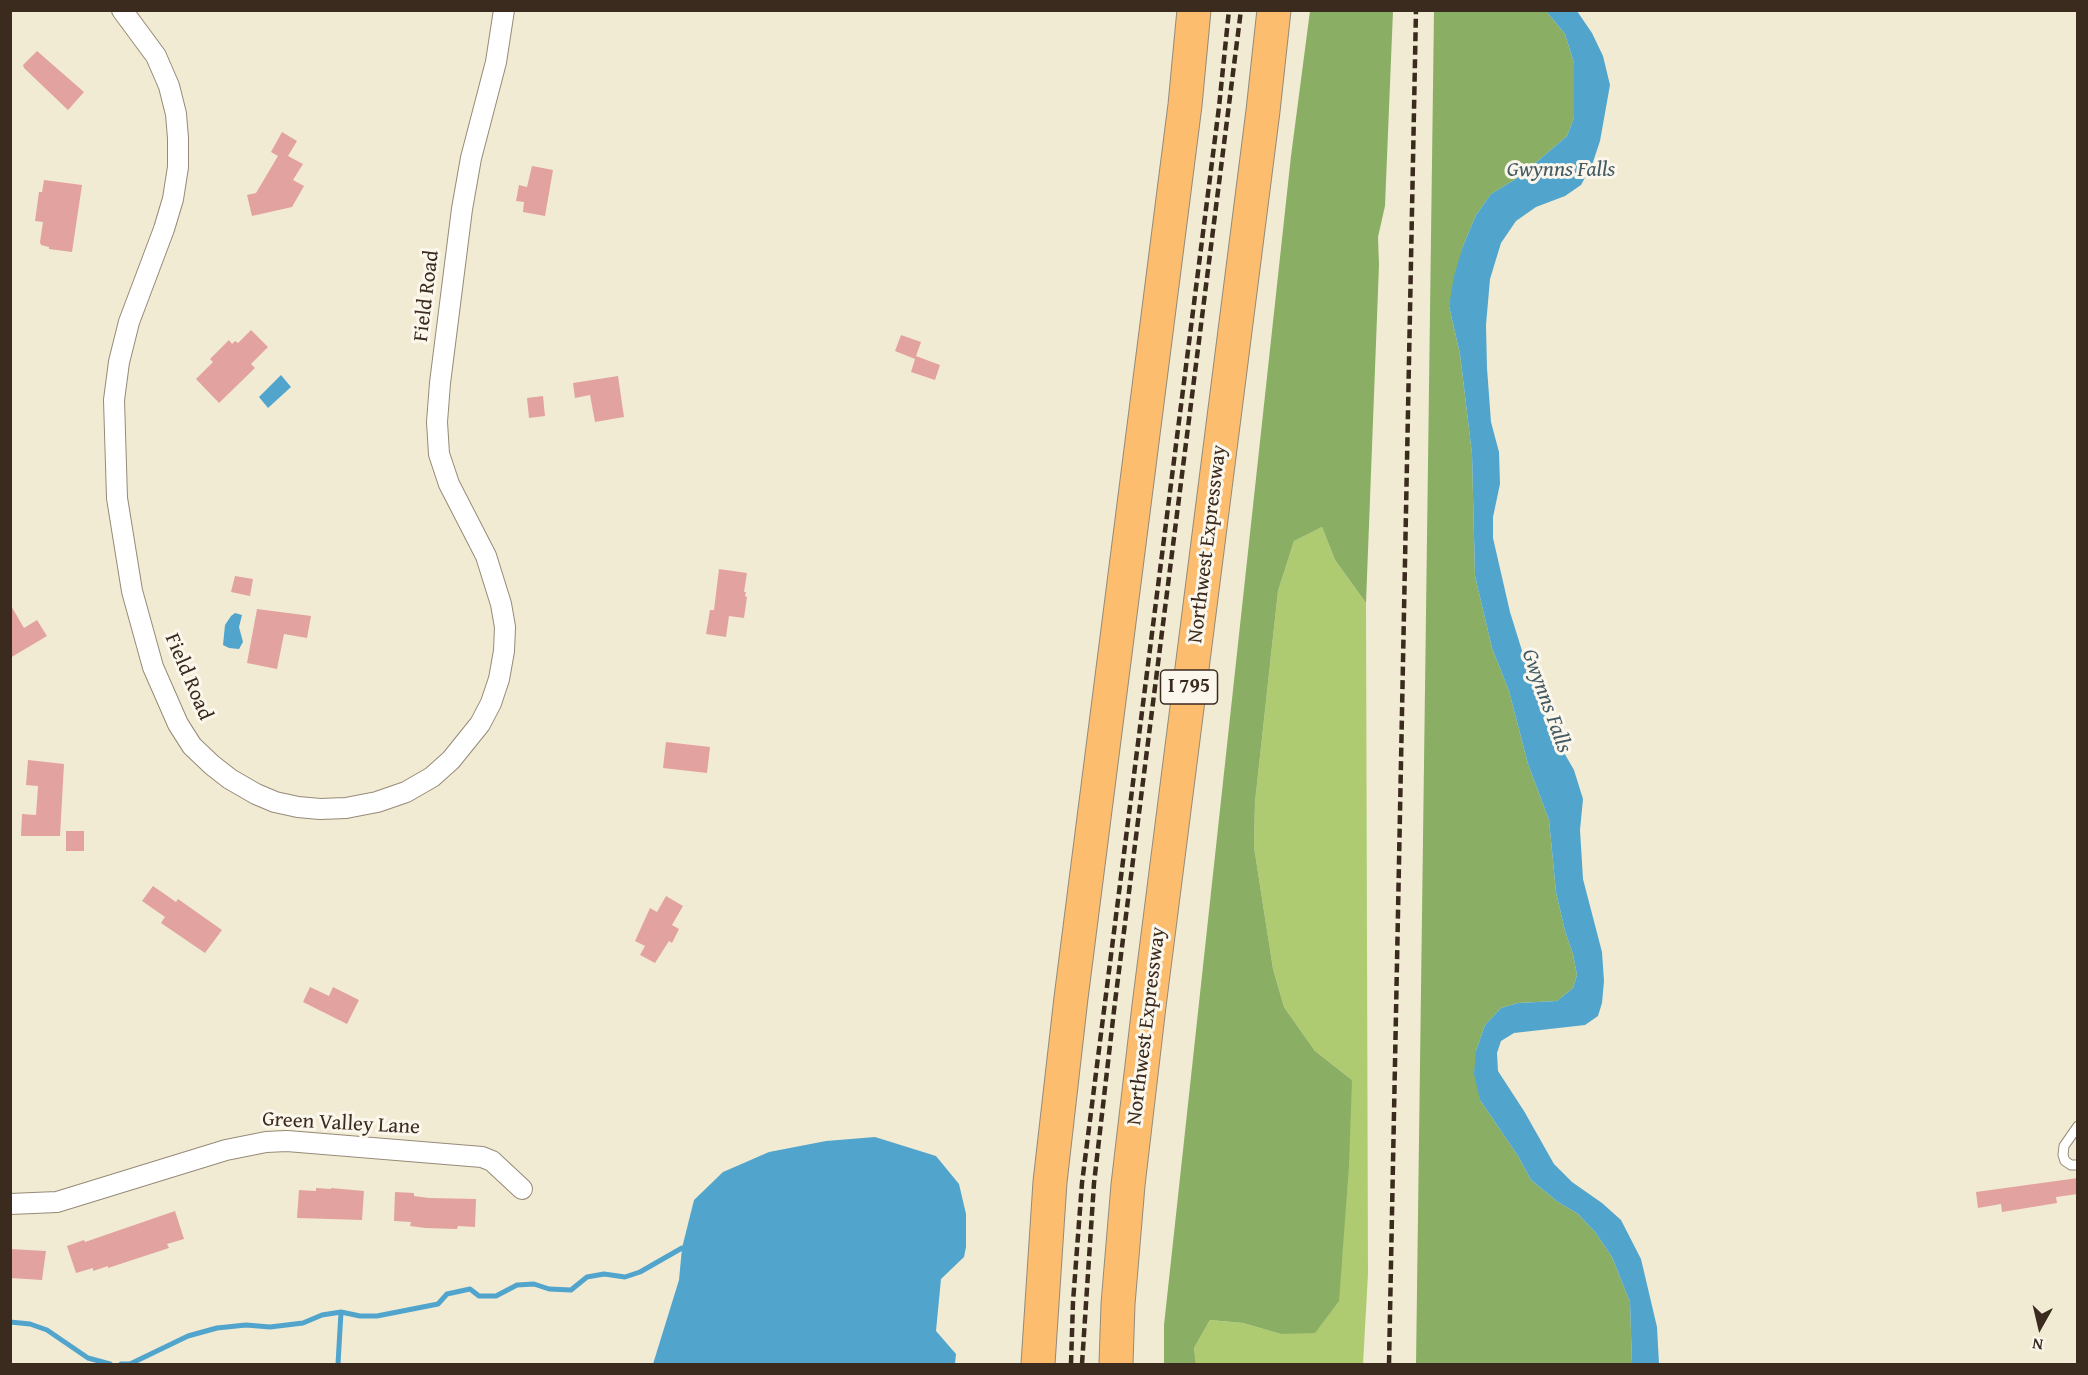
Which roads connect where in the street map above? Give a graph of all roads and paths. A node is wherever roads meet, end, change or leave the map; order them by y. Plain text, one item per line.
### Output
1 (122, 10) edge
2 (504, 10) edge
3 (1194, 10) edge
4 (1274, 10) edge
5 (2078, 1126) edge
6 (2078, 1165) edge
7 (522, 1189) dead end
8 (10, 1204) edge
9 (1038, 1365) edge
10 (1116, 1365) edge

1 - 2 street, Field Road
3 - 9 highway
4 - 10 highway, Northwest Expressway / I 795
5 - 6 lane
7 - 8 street, Green Valley Lane

